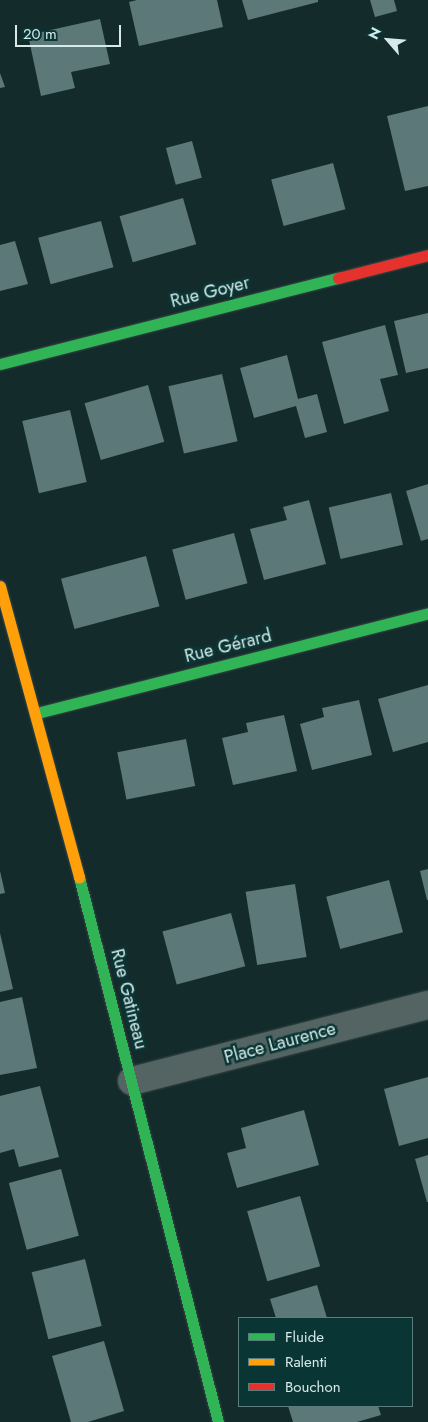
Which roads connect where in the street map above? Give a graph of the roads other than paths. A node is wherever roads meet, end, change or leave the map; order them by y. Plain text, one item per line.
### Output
1 (428, 255) edge
2 (0, 364) edge
3 (0, 586) edge
4 (428, 613) edge
5 (37, 713) junction
6 (428, 1005) edge
7 (132, 1081) junction
8 (218, 1422) edge

1 - 2 street, Rue Goyer
3 - 5 street, Rue Gatineau
4 - 5 street, Rue Gérard
5 - 7 street, Rue Gatineau
6 - 7 street, Place Laurence
7 - 8 street, Rue Gatineau

